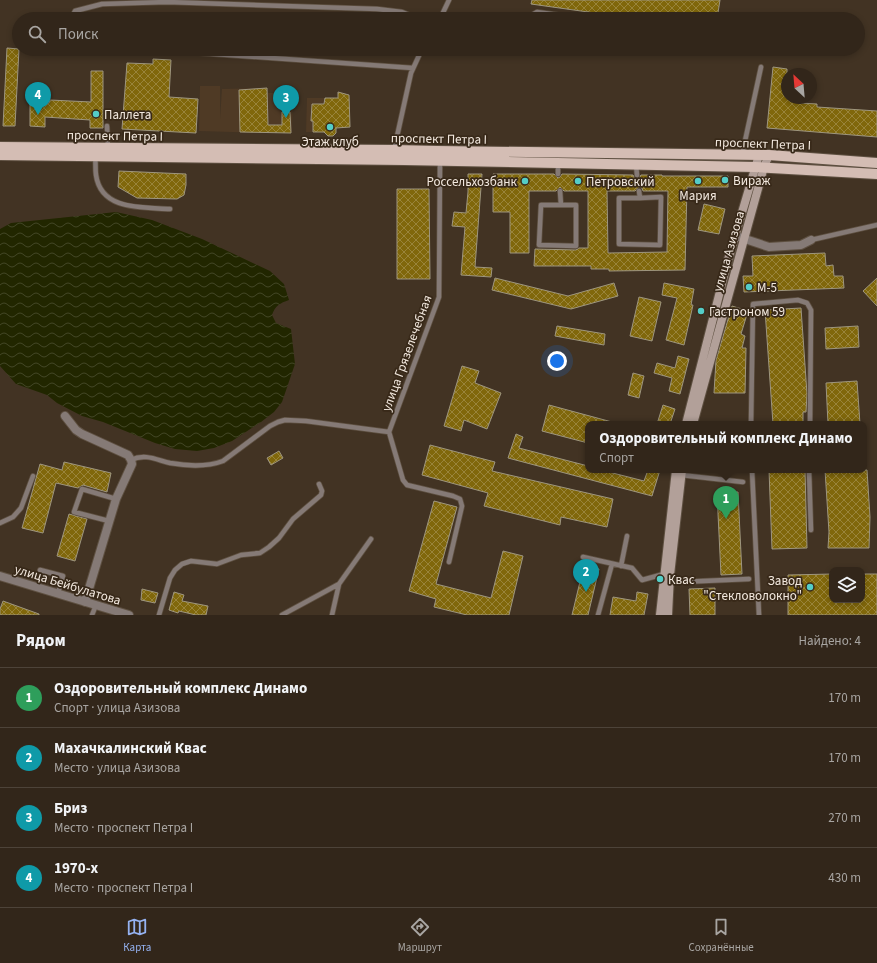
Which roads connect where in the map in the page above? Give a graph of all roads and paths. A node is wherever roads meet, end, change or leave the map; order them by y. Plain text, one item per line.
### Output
1 (450, 0) edge
2 (74, 12) edge
3 (402, 12) edge
4 (444, 12) edge
5 (242, 56) edge
6 (419, 56) edge
7 (761, 67) dead end
8 (413, 68) junction
9 (107, 126) dead end
10 (0, 147) edge
11 (108, 148) junction
12 (394, 150) junction
13 (0, 155) edge
14 (742, 155) junction
15 (764, 155) junction
16 (95, 156) junction
17 (440, 161) junction
18 (558, 163) junction
19 (877, 163) edge
20 (760, 167) junction
21 (558, 174) dead end
22 (877, 174) edge
23 (560, 191) dead end
24 (639, 191) dead end
25 (640, 198) junction
26 (561, 205) junction
27 (170, 209) dead end
28 (877, 225) edge
29 (736, 236) junction
30 (745, 239) junction
31 (811, 240) joint
32 (65, 416) dead end
33 (687, 421) edge
34 (694, 421) edge
35 (751, 421) edge
36 (810, 421) edge
37 (389, 432) junction
38 (131, 460) junction
39 (680, 473) edge
40 (686, 473) edge
41 (752, 473) edge
42 (809, 473) edge
43 (33, 476) dead end
44 (743, 482) dead end
45 (320, 484) dead end
46 (116, 499) junction
47 (109, 521) junction
48 (0, 523) edge
49 (811, 530) dead end
50 (627, 536) dead end
51 (371, 540) dead end
52 (583, 557) dead end
53 (449, 562) dead end
54 (612, 564) junction
55 (621, 566) junction
56 (40, 570) dead end
57 (667, 575) junction
58 (0, 576) edge
59 (749, 579) dead end
60 (339, 584) junction
61 (58, 593) junction
62 (85, 602) junction
63 (96, 605) junction
64 (92, 615) edge
65 (129, 615) edge
66 (159, 615) edge
67 (282, 615) edge
68 (332, 615) edge
69 (598, 615) edge
70 (660, 615) edge
71 (668, 615) edge
72 (759, 615) edge

1 - 4 lane
2 - 3 lane
5 - 8 lane
6 - 8 lane
7 - 14 lane
8 - 12 lane
9 - 11 lane
10 - 11 main road, проспект Петра I
11 - 12 main road, проспект Петра I
12 - 14 main road, проспект Петра I
13 - 16 main road, проспект Петра I
14 - 15 main road, проспект Петра I
15 - 19 main road, проспект Петра I
15 - 20 main road, улица Азизова
16 - 17 main road, проспект Петра I
16 - 27 lane
17 - 18 main road, проспект Петра I
17 - 37 lane, улица Грязелечебная
18 - 20 main road, проспект Петра I
18 - 21 lane
20 - 22 main road, проспект Петра I
20 - 29 main road, улица Азизова
20 - 30 main road, улица Азизова
23 - 26 lane
24 - 25 lane
25 - 25 lane
26 - 26 lane
28 - 31 lane
29 - 30 street
29 - 33 main road, улица Азизова
30 - 31 street
30 - 34 main road, улица Азизова
32 - 38 street
35 - 36 lane
37 - 38 lane, улица Грязелечебная
37 - 53 lane, улица Грязелечебная
38 - 46 street
39 - 57 main road
40 - 44 lane
41 - 72 lane
42 - 49 lane
43 - 48 lane
45 - 66 lane
46 - 47 street
46 - 47 lane
47 - 62 street
50 - 55 lane
51 - 60 lane
52 - 54 lane
54 - 55 lane
54 - 69 lane
55 - 57 lane
56 - 61 lane
57 - 59 lane
57 - 70 main road
57 - 71 main road
58 - 61 street, улица Бейбулатова
60 - 67 lane
60 - 68 lane
61 - 62 street, улица Бейбулатова
62 - 63 street, улица Бейбулатова
63 - 64 lane
63 - 65 street, улица Бейбулатова

